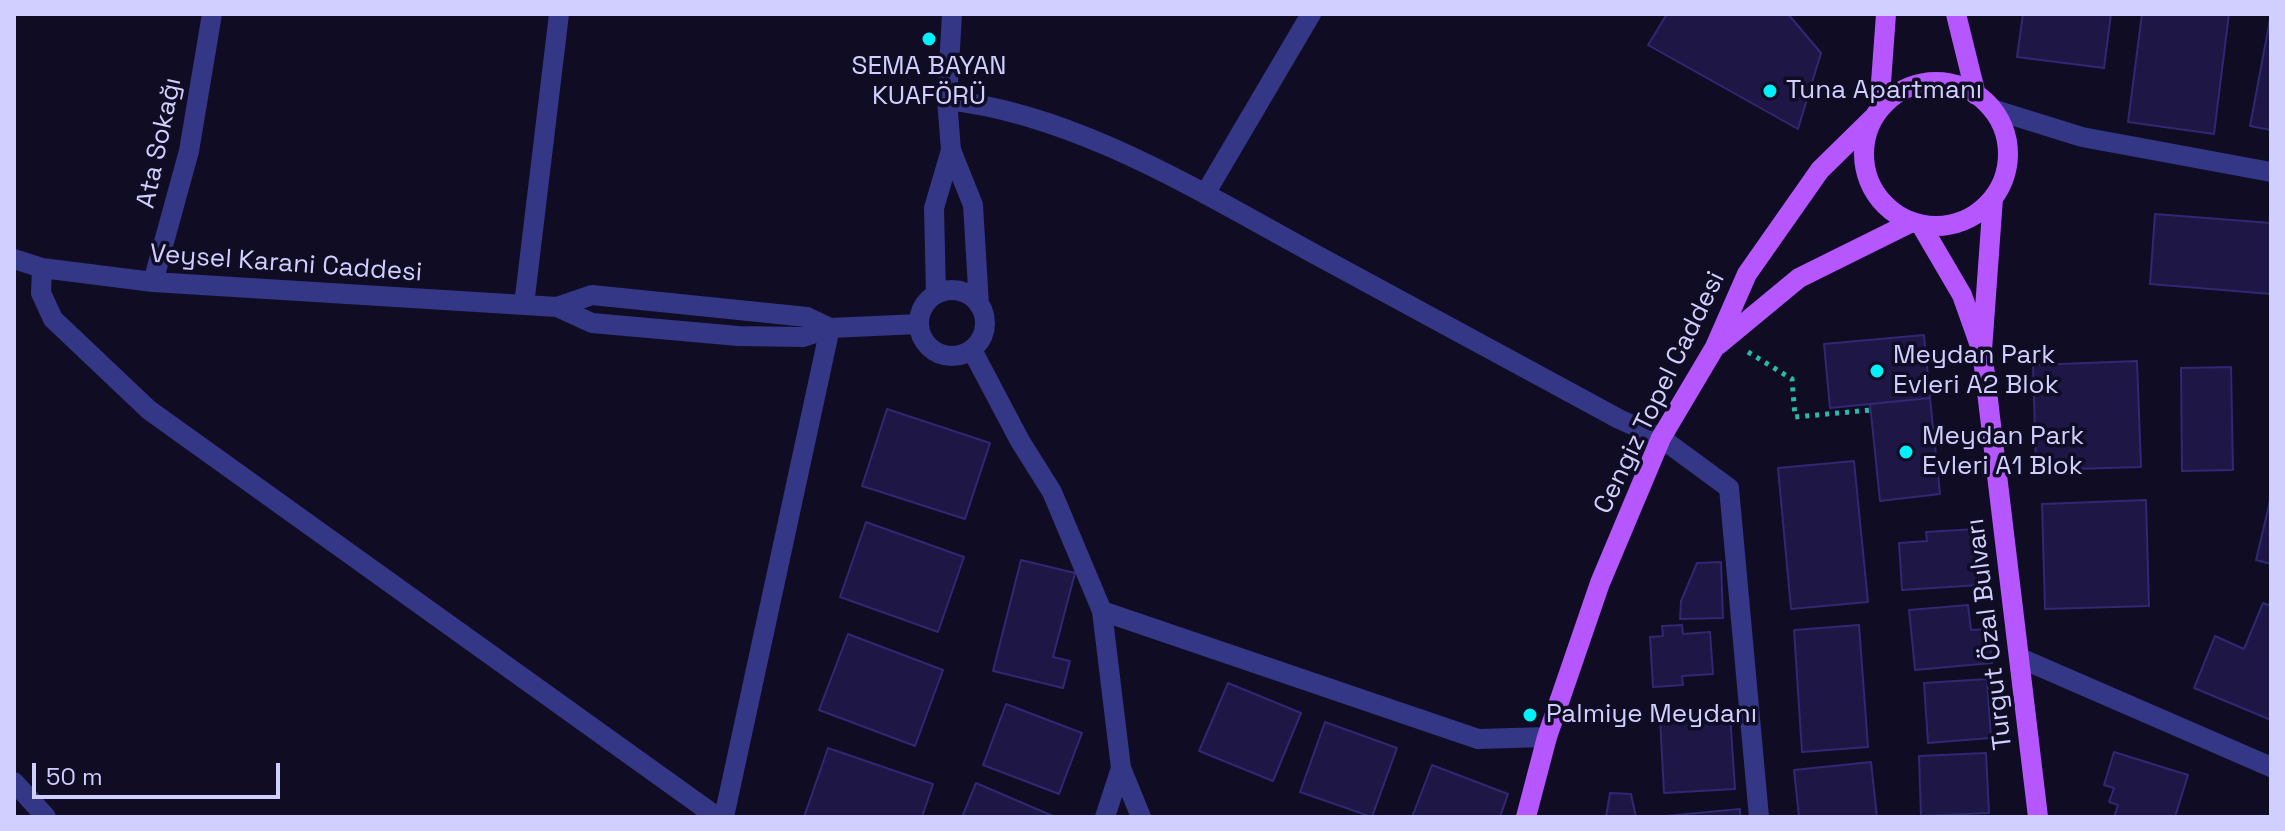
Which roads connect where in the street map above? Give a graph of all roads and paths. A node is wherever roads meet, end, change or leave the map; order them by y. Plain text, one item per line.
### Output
1 (212, 14) edge
2 (559, 14) edge
3 (952, 14) edge
4 (1311, 14) edge
5 (1886, 14) edge
6 (1959, 17) edge
7 (1976, 95) junction
8 (947, 100) junction
9 (1992, 109) junction
10 (1876, 114) junction
11 (951, 150) junction
12 (2271, 172) edge
13 (1205, 194) junction
14 (1993, 198) junction
15 (1916, 224) junction
16 (14, 259) edge
17 (42, 268) junction
18 (153, 282) junction
19 (936, 294) junction
20 (524, 305) junction
21 (979, 305) junction
22 (557, 307) junction
23 (919, 324) junction
24 (830, 328) junction
25 (1721, 343) junction
26 (972, 350) junction
27 (1982, 350) junction
28 (1866, 408) dead end
29 (1661, 438) junction
30 (1102, 611) junction
31 (2020, 658) junction
32 (1547, 737) junction
33 (2271, 767) edge
34 (1121, 768) junction
35 (14, 782) edge
36 (46, 817) edge
37 (717, 817) edge
38 (724, 817) edge
39 (1105, 817) edge
40 (1141, 817) edge
41 (1526, 817) edge
42 (1759, 817) edge
43 (2038, 817) edge

1 - 18 street, Ata Sokağı
2 - 20 street
3 - 8 street
4 - 13 street
5 - 10 main road
6 - 7 main road
7 - 9 main road
7 - 10 main road
8 - 11 street
8 - 13 street
9 - 12 street
9 - 14 main road
10 - 15 main road
10 - 25 main road, Cengiz Topel Caddesi
11 - 19 street
11 - 21 street
13 - 29 street
14 - 15 main road
14 - 27 main road
15 - 25 main road
15 - 27 main road
16 - 17 street, Veysel Karani Caddesi
17 - 18 street, Veysel Karani Caddesi
17 - 37 street
18 - 20 street, Veysel Karani Caddesi
19 - 21 street
19 - 23 street
20 - 22 street, Veysel Karani Caddesi
21 - 26 street
22 - 24 street, Veysel Karani Caddesi
22 - 24 street, Veysel Karani Caddesi
23 - 24 street, Veysel Karani Caddesi
23 - 26 street
24 - 38 street
25 - 28 path
25 - 29 main road, Cengiz Topel Caddesi
26 - 30 street
27 - 31 main road, Turgut Özal Bulvarı
29 - 32 main road, Cengiz Topel Caddesi
29 - 42 street
30 - 32 street
30 - 34 street
31 - 33 street
31 - 43 main road, Turgut Özal Bulvarı
32 - 41 main road, Cengiz Topel Caddesi
34 - 39 street
34 - 40 street
35 - 36 street

